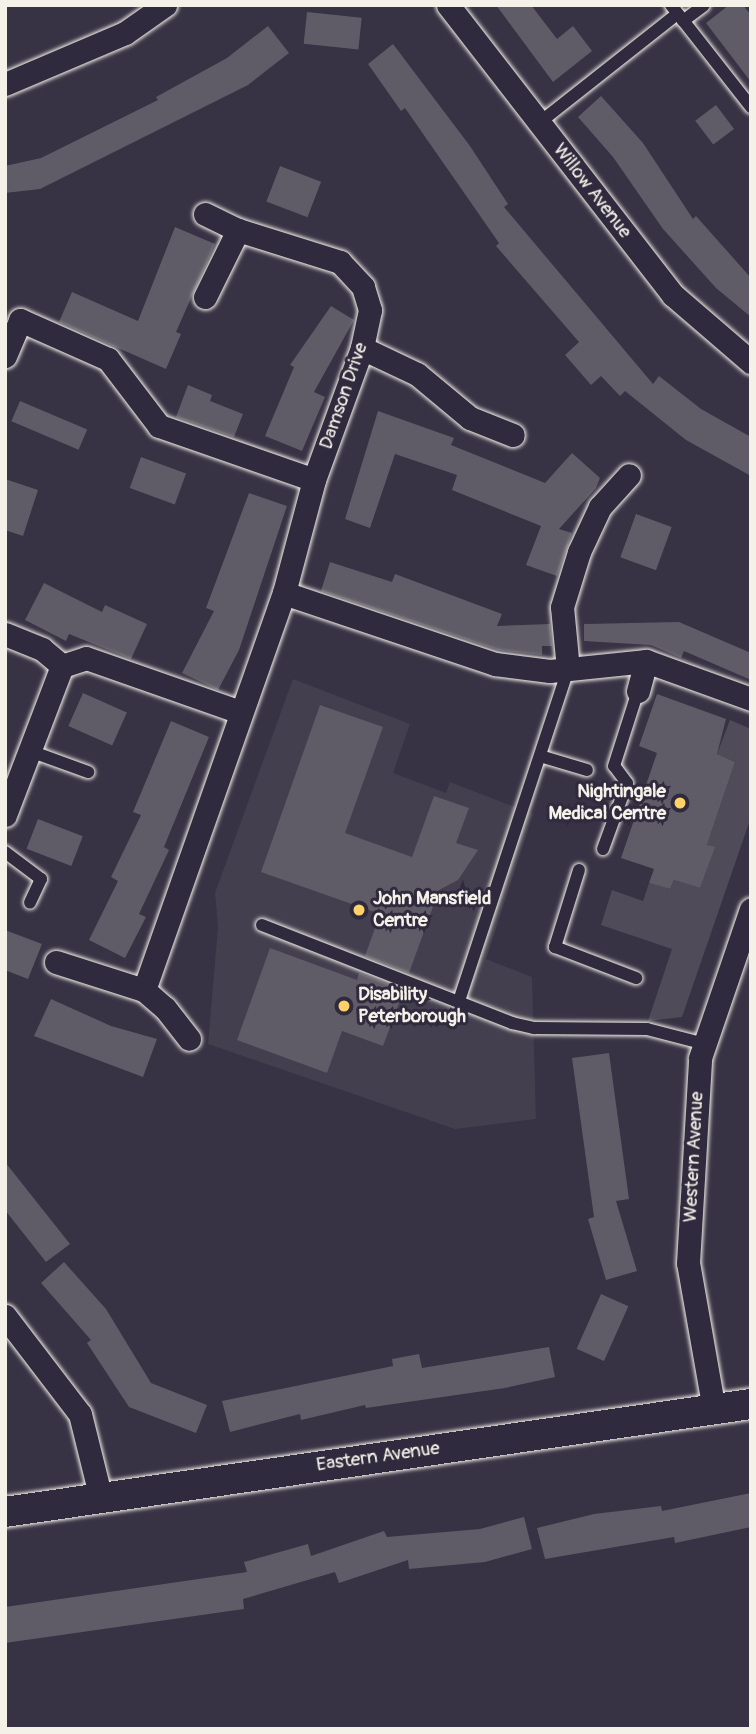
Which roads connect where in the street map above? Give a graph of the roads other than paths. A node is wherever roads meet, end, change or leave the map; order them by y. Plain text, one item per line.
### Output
1 (165, 5) edge
2 (448, 5) edge
3 (704, 5) edge
4 (677, 13) edge
5 (5, 84) edge
6 (751, 107) edge
7 (539, 123) junction
8 (205, 214) dead end
9 (239, 230) junction
10 (205, 297) dead end
11 (362, 348) junction
12 (5, 356) edge
13 (751, 362) edge
14 (513, 435) dead end
15 (629, 475) dead end
16 (314, 480) junction
17 (284, 593) junction
18 (5, 634) edge
19 (646, 661) junction
20 (62, 666) junction
21 (568, 669) junction
22 (638, 691) joint
23 (751, 699) edge
24 (240, 712) junction
25 (30, 751) junction
26 (540, 756) junction
27 (587, 770) dead end
28 (88, 772) dead end
29 (5, 815) edge
30 (603, 849) dead end
31 (5, 852) edge
32 (579, 870) dead end
33 (30, 903) dead end
34 (751, 909) edge
35 (261, 925) dead end
36 (56, 962) dead end
37 (636, 978) dead end
38 (144, 990) junction
39 (458, 1002) junction
40 (189, 1039) dead end
41 (705, 1044) junction
42 (5, 1316) edge
43 (751, 1404) edge
44 (714, 1410) junction
45 (100, 1495) junction
46 (5, 1512) edge

1 - 5 street
2 - 7 street, Willow Avenue
3 - 4 lane
4 - 6 lane
4 - 7 lane
7 - 13 street, Willow Avenue
8 - 9 street, Damson Drive
9 - 10 street
9 - 11 street, Damson Drive
11 - 14 street
11 - 16 street, Damson Drive
12 - 16 street
15 - 21 street
16 - 17 street, Damson Drive
17 - 21 street
17 - 24 street, Damson Drive
18 - 20 street
19 - 21 street
19 - 22 street
19 - 23 street
20 - 24 street
20 - 25 street
21 - 26 lane
22 - 30 lane
24 - 38 street, Damson Drive
25 - 28 lane
25 - 29 street
26 - 27 lane
26 - 39 lane
31 - 33 lane
32 - 37 lane
34 - 41 street, Western Avenue
35 - 39 lane
36 - 38 street
38 - 40 street
39 - 41 lane
41 - 44 street, Western Avenue
42 - 45 street
43 - 44 street, Eastern Avenue
44 - 45 street, Eastern Avenue
45 - 46 street, Eastern Avenue

